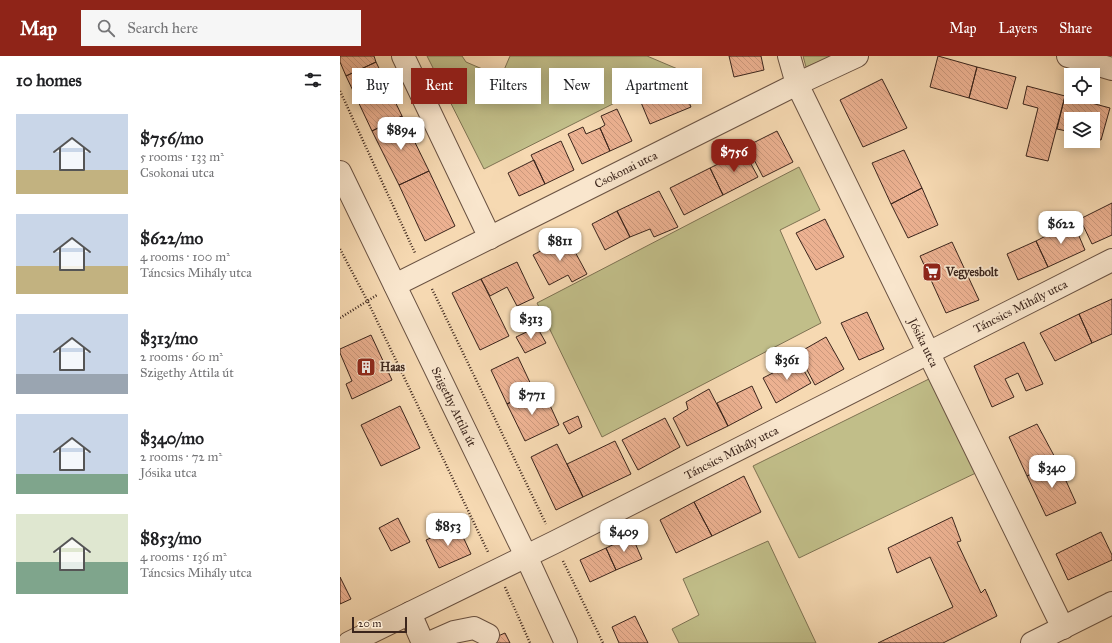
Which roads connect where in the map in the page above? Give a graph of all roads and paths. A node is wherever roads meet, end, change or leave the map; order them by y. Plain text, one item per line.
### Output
1 (403, 56) edge
2 (789, 56) edge
3 (857, 56) edge
4 (1068, 56) edge
5 (1112, 68) edge
6 (797, 84) junction
7 (340, 91) edge
8 (340, 172) edge
9 (490, 238) junction
10 (340, 249) edge
11 (1112, 260) edge
12 (424, 271) junction
13 (396, 285) junction
14 (367, 300) junction
15 (340, 318) edge
16 (928, 353) junction
17 (555, 542) junction
18 (526, 556) junction
19 (497, 570) junction
20 (1112, 603) edge
21 (410, 613) junction
22 (1063, 628) junction
23 (488, 636) dead end
24 (349, 643) edge
25 (423, 643) edge
26 (429, 643) edge
27 (530, 643) edge
28 (566, 643) edge
29 (603, 643) edge
30 (1032, 643) edge

1 - 9 street
2 - 6 street, Jósika utca
3 - 6 street, Csokonai utca
4 - 5 street
6 - 9 street, Csokonai utca
6 - 16 street, Jósika utca
7 - 12 path
8 - 13 street, Szigethy Attila út
9 - 12 street, Csokonai utca
10 - 14 path
11 - 16 street, Táncsics Mihály utca
12 - 13 street, Csokonai utca
12 - 17 path
13 - 14 path
13 - 18 street, Szigethy Attila út
14 - 15 path
14 - 19 path
16 - 17 street, Táncsics Mihály utca
16 - 22 street, Jósika utca
17 - 18 street, Táncsics Mihály utca
17 - 29 path
18 - 19 street, Táncsics Mihály utca
18 - 28 street, Szigethy Attila út
19 - 21 street, Táncsics Mihály utca
19 - 27 path
20 - 22 street
21 - 24 street, Táncsics Mihály utca
21 - 25 street
22 - 30 street
23 - 26 street

